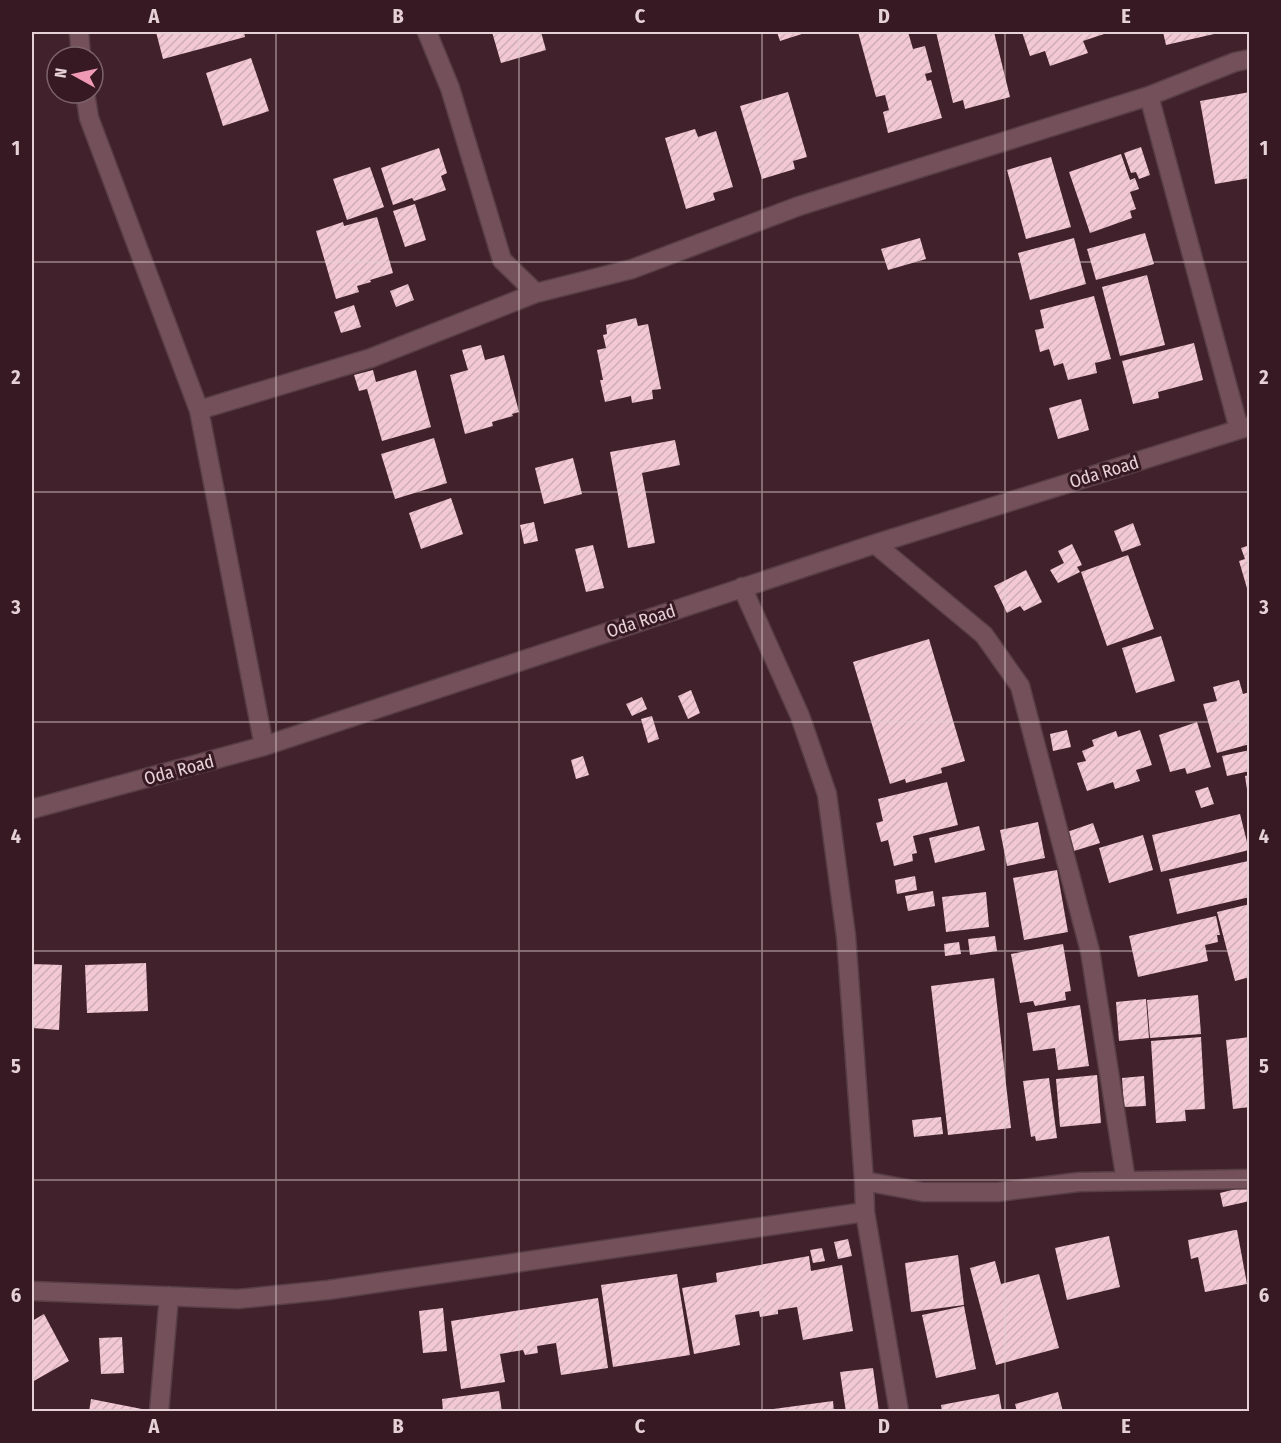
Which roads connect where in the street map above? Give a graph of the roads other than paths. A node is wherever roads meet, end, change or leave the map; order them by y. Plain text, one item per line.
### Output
1 (427, 32) edge
2 (1250, 59) edge
3 (1149, 96) junction
4 (87, 105) edge
5 (536, 293) junction
6 (199, 410) junction
7 (1244, 428) edge
8 (875, 544) junction
9 (742, 587) junction
10 (264, 746) junction
11 (32, 809) edge
12 (1250, 1179) edge
13 (864, 1181) junction
14 (1126, 1181) junction
15 (865, 1212) junction
16 (32, 1291) edge
17 (169, 1296) junction
18 (159, 1412) edge
19 (898, 1412) edge

1 - 5 street
2 - 3 street
3 - 5 street
3 - 7 street
4 - 6 street
5 - 6 street
6 - 10 street
7 - 8 street, Oda Road
8 - 9 street, Oda Road
8 - 14 street
9 - 10 street, Oda Road
9 - 13 street
10 - 11 street, Oda Road
12 - 14 street
13 - 14 street
13 - 15 street
15 - 17 street
15 - 19 street
16 - 17 street
17 - 18 street

